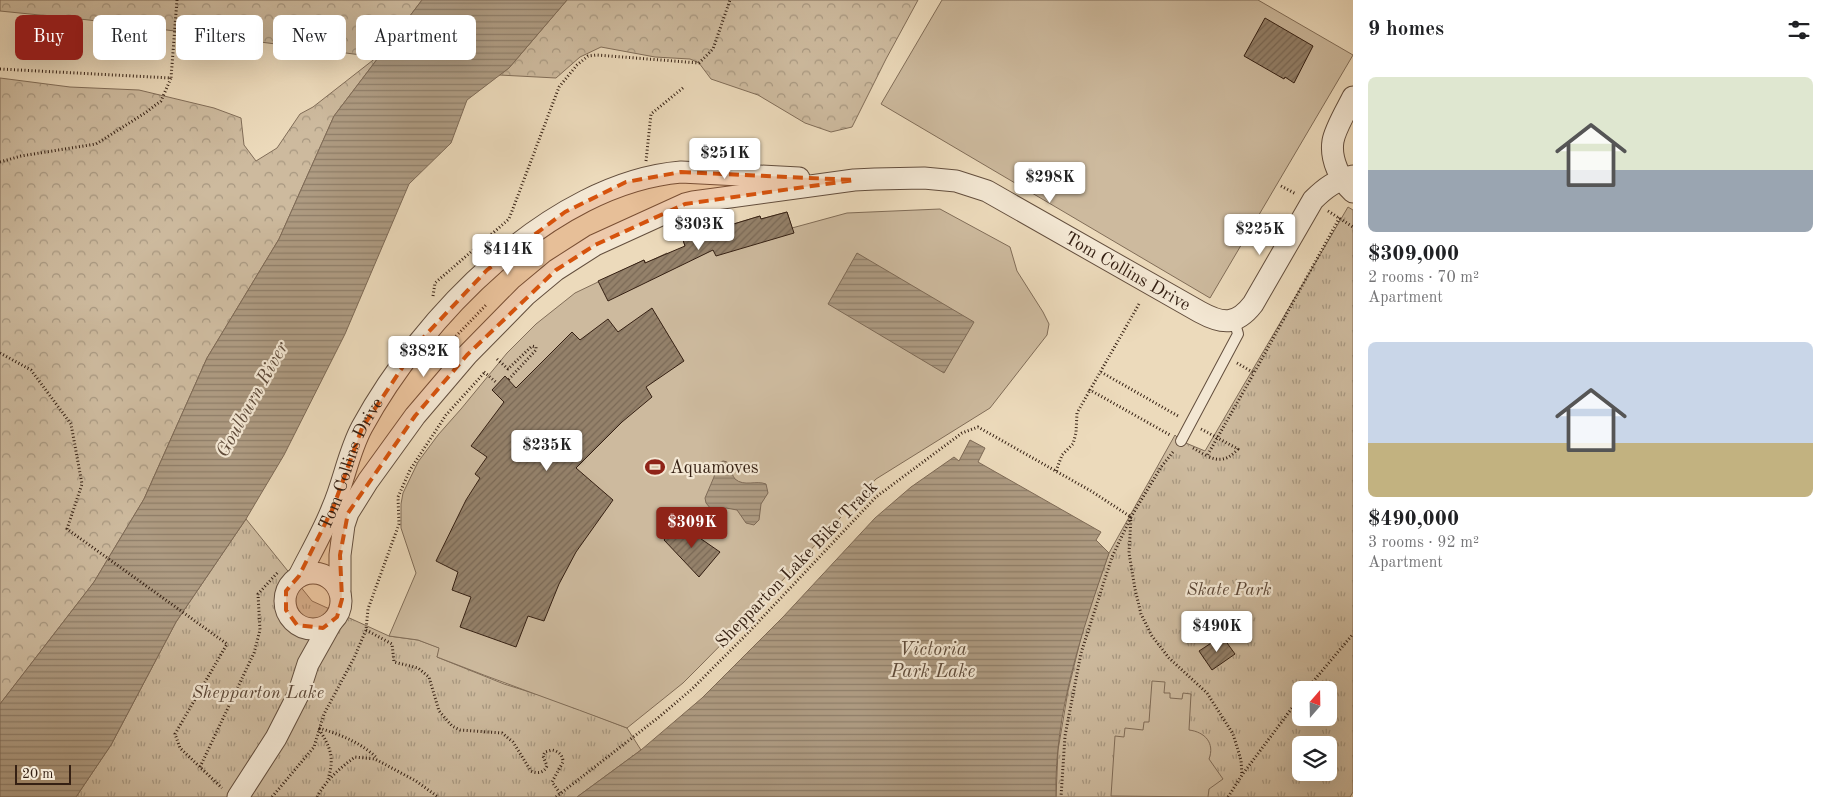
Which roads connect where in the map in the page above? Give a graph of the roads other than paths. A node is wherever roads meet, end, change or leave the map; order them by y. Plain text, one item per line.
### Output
1 (1353, 97) edge
2 (854, 180) junction
3 (1349, 182) edge
4 (1234, 320) junction
5 (1181, 441) road end
6 (299, 576) junction
7 (340, 590) junction
8 (331, 624) junction
9 (297, 625) junction
10 (308, 664) junction
11 (232, 794) edge

1 - 3 street
2 - 4 street, Tom Collins Drive
2 - 6 street, Tom Collins Drive
2 - 7 street, Tom Collins Drive
3 - 4 street
4 - 5 lane
6 - 7 street
6 - 9 street
7 - 8 street
8 - 9 street
8 - 10 street
9 - 10 street
10 - 11 street

